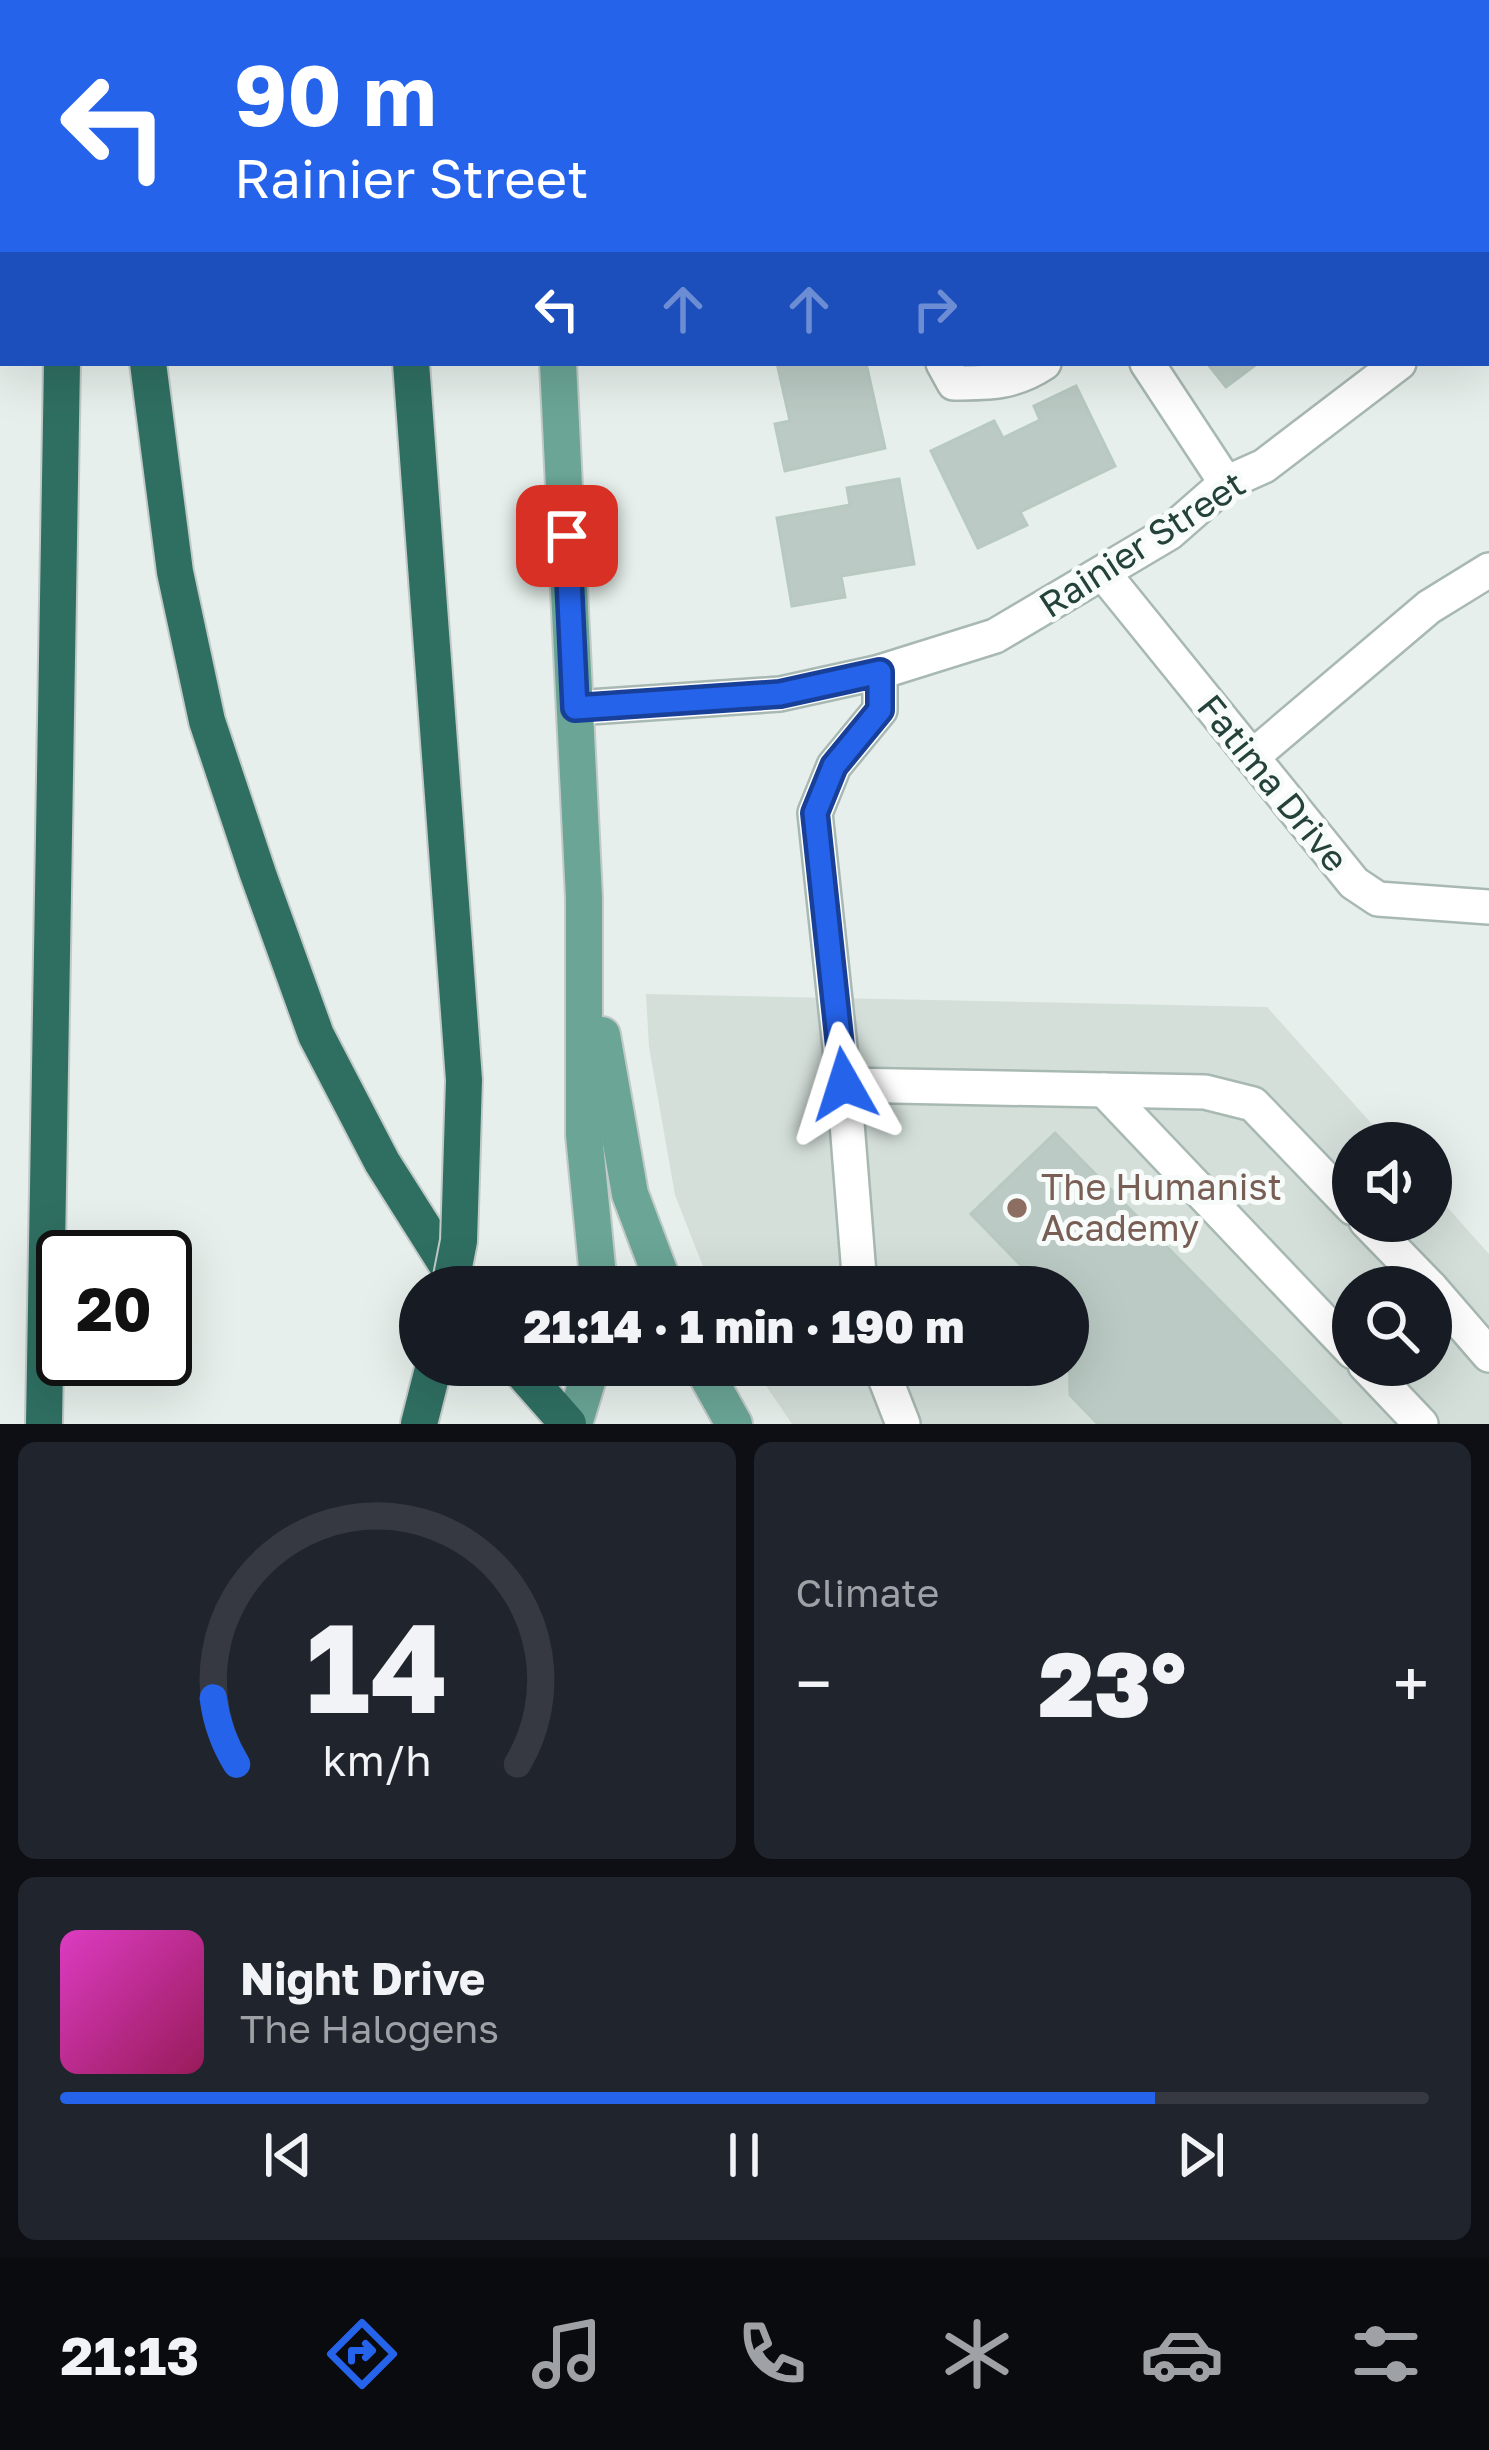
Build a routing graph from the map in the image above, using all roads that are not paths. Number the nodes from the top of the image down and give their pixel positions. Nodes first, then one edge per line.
1 (62, 366) edge
2 (148, 366) edge
3 (410, 366) edge
4 (558, 366) edge
5 (946, 366) edge
6 (1038, 366) edge
7 (1149, 366) edge
8 (1395, 366) edge
9 (1226, 483) junction
10 (1489, 571) edge
11 (1104, 574) junction
12 (880, 672) junction
13 (575, 708) junction
14 (1252, 757) junction
15 (584, 898) junction
16 (1489, 907) edge
17 (844, 1084) junction
18 (1104, 1090) junction
19 (1332, 1186) edge
20 (1386, 1242) edge
21 (448, 1266) edge
22 (454, 1266) edge
23 (597, 1266) edge
24 (657, 1266) edge
25 (858, 1266) edge
26 (1409, 1266) edge
27 (1452, 1313) edge
28 (1332, 1330) edge
29 (1489, 1355) edge
30 (429, 1386) edge
31 (536, 1386) edge
32 (585, 1386) edge
33 (713, 1386) edge
34 (889, 1386) edge
35 (1385, 1386) edge
36 (44, 1424) edge
37 (419, 1424) edge
38 (571, 1424) edge
39 (734, 1424) edge
40 (904, 1424) edge
41 (1421, 1424) edge

1 - 36 highway
2 - 21 highway
3 - 22 highway, bridge
4 - 13 main road
5 - 6 street
7 - 9 street
8 - 9 street, Rainier Street
9 - 11 street, Rainier Street
10 - 14 street
11 - 12 street, Rainier Street
11 - 14 street, Fatima Drive
12 - 13 street, Rainier Street
12 - 17 street
13 - 15 main road
14 - 16 street, Fatima Drive
15 - 23 main road
15 - 24 main road
17 - 18 street
17 - 25 street
18 - 19 street
18 - 28 street
20 - 26 street
27 - 29 street
30 - 37 highway
31 - 38 highway
32 - 38 main road
33 - 39 main road
34 - 40 street
35 - 41 street

